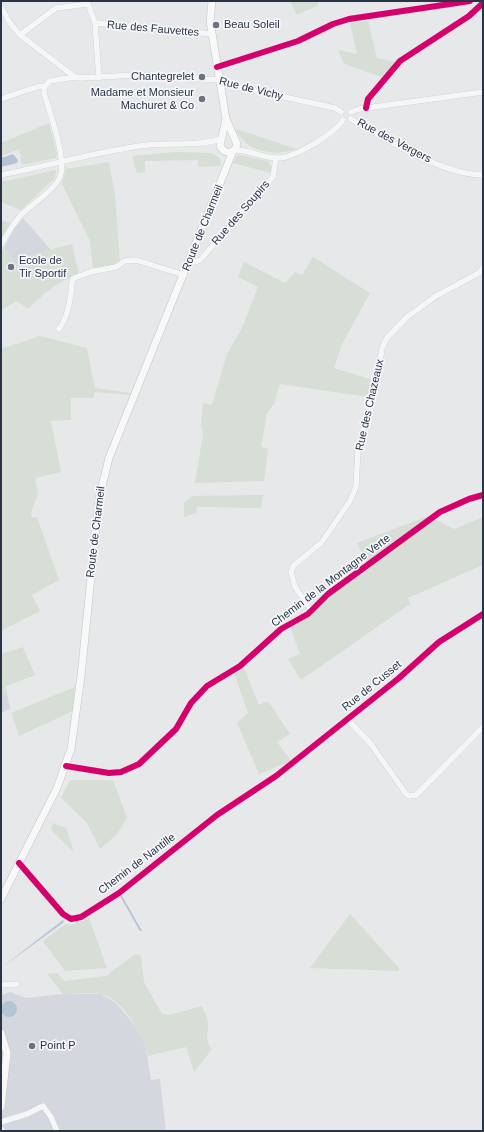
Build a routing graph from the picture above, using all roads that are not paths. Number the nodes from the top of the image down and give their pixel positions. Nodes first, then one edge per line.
1 (212, 1) edge
2 (472, 1) edge
3 (88, 2) edge
4 (482, 4) edge
5 (1, 7) edge
6 (95, 23) junction
7 (212, 34) junction
8 (20, 36) junction
9 (217, 67) junction
10 (75, 77) junction
11 (100, 78) junction
12 (219, 80) junction
13 (42, 86) junction
14 (483, 92) edge
15 (1, 99) edge
16 (366, 108) junction
17 (341, 112) junction
18 (351, 116) junction
19 (226, 119) junction
20 (343, 120) junction
21 (222, 138) junction
22 (235, 139) junction
23 (206, 143) junction
24 (223, 150) junction
25 (234, 150) junction
26 (251, 151) junction
27 (276, 158) junction
28 (61, 163) junction
29 (225, 172) junction
30 (1, 175) edge
31 (483, 175) edge
32 (1, 245) edge
33 (190, 260) junction
34 (483, 268) edge
35 (184, 275) junction
36 (59, 329) dead end
37 (483, 495) edge
38 (312, 611) junction
39 (483, 614) edge
40 (347, 719) junction
41 (483, 727) edge
42 (66, 766) junction
43 (276, 776) joint
44 (19, 863) junction
45 (1, 899) edge
46 (17, 984) dead end
47 (1, 985) edge
48 (1, 1033) edge
49 (1, 1107) edge
50 (1, 1122) edge
51 (57, 1131) edge

1 - 7 main road
2 - 4 street
2 - 9 street
3 - 6 street
3 - 8 street
4 - 16 street
5 - 8 street
6 - 7 street, Rue des Fauvettes
6 - 11 street
7 - 9 main road
8 - 10 street
9 - 12 main road
10 - 11 street, Rue de Vichy
10 - 13 street, Rue de Vichy
11 - 12 street, Rue de Vichy
12 - 17 street, Rue de Vichy
12 - 19 main road
13 - 15 street, Rue de Vichy
13 - 28 street
14 - 16 street
16 - 18 street
17 - 18 street
17 - 20 street
18 - 20 street
18 - 31 street, Rue des Vergers
19 - 21 main road
19 - 22 main road
20 - 27 street
21 - 22 main road
21 - 23 street
21 - 24 main road, Route de Charmeil
22 - 25 main road, Route de Charmeil
22 - 26 street
23 - 24 street
23 - 28 street
24 - 25 main road
24 - 29 main road, Route de Charmeil
25 - 26 street
25 - 29 main road, Route de Charmeil
26 - 27 street
27 - 33 street, Rue des Soupirs
28 - 30 street
28 - 32 street
29 - 33 main road, Route de Charmeil
33 - 35 main road, Route de Charmeil
34 - 38 street, Rue des Chazeaux
35 - 36 street
35 - 42 main road, Route de Charmeil
37 - 38 street, Chemin de la Montagne Verte
38 - 42 street, Chemin de la Montagne Verte
39 - 40 street, Rue de Cusset
40 - 41 street
40 - 43 street, Rue de Cusset
42 - 44 main road, Route de Charmeil
43 - 44 street, Chemin de Nantille
44 - 45 main road, Route de Charmeil
46 - 47 street
48 - 49 main road
50 - 51 street

